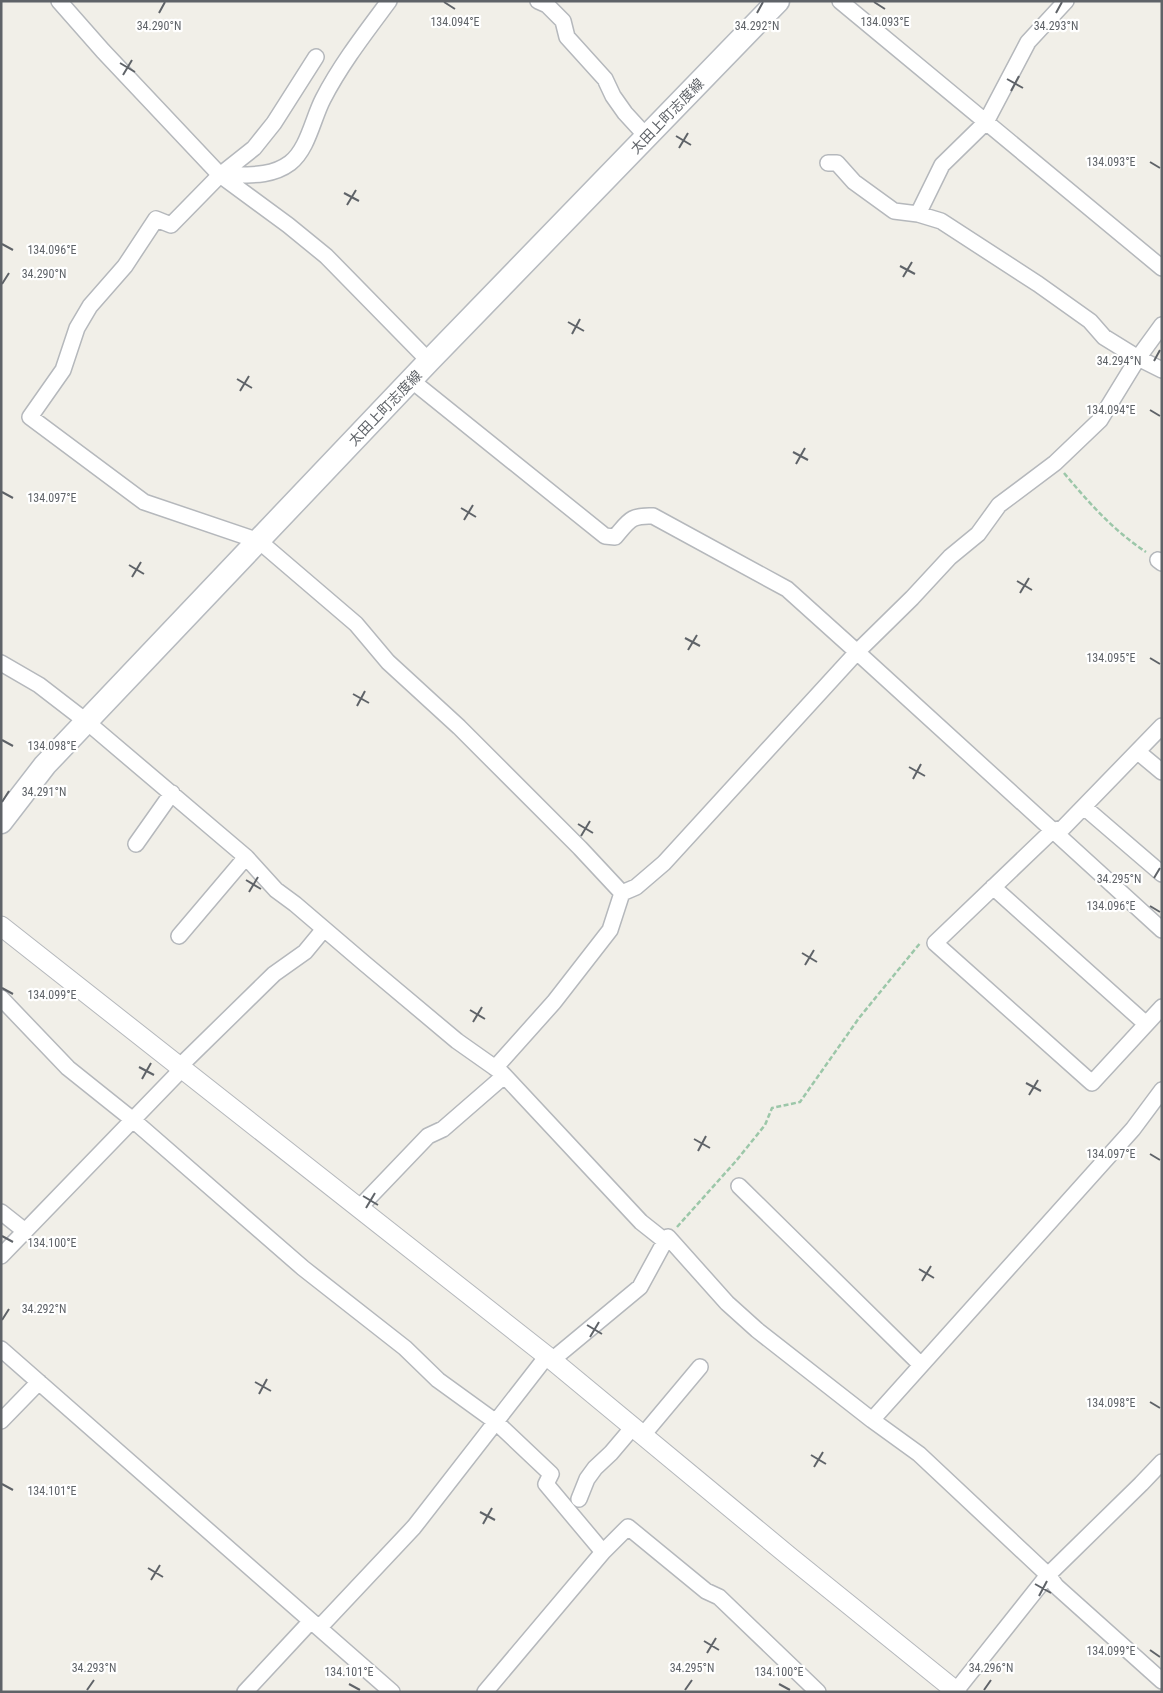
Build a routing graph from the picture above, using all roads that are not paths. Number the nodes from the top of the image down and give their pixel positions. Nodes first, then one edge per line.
1 (59, 1) edge
2 (389, 1) edge
3 (538, 1) edge
4 (778, 1) edge
5 (840, 1) edge
6 (1066, 1) edge
7 (316, 57) dead end
8 (986, 122) junction
9 (647, 137) junction
10 (828, 163) dead end
11 (220, 175) junction
12 (236, 175) dead end
13 (918, 214) junction
14 (1162, 268) edge
15 (1162, 325) edge
16 (1138, 358) junction
17 (429, 362) junction
18 (1162, 370) edge
19 (412, 380) junction
20 (258, 541) junction
21 (857, 652) junction
22 (1, 663) edge
23 (86, 722) junction
24 (1162, 726) edge
25 (1138, 752) junction
26 (1162, 772) edge
27 (172, 793) junction
28 (1084, 807) junction
29 (1, 822) edge
30 (1052, 831) junction
31 (136, 844) dead end
32 (246, 857) junction
33 (1162, 874) edge
34 (993, 887) junction
35 (622, 893) junction
36 (1, 926) edge
37 (324, 930) junction
38 (1162, 930) edge
39 (179, 936) dead end
40 (1, 998) edge
41 (1162, 1007) edge
42 (1146, 1024) junction
43 (181, 1068) junction
44 (500, 1072) junction
45 (1162, 1090) edge
46 (133, 1120) junction
47 (739, 1186) dead end
48 (359, 1208) junction
49 (1, 1212) edge
50 (25, 1231) junction
51 (668, 1237) road end
52 (1, 1256) edge
53 (1, 1349) edge
54 (550, 1358) junction
55 (922, 1365) junction
56 (700, 1367) dead end
57 (39, 1382) junction
58 (872, 1420) junction
59 (1, 1421) edge
60 (496, 1422) junction
61 (638, 1431) junction
62 (1162, 1462) edge
63 (579, 1499) dead end
64 (603, 1552) junction
65 (1048, 1575) junction
66 (315, 1624) junction
67 (1162, 1681) edge
68 (956, 1691) edge
69 (245, 1692) edge
70 (392, 1692) edge
71 (485, 1692) edge
72 (818, 1692) edge

1 - 11 street
2 - 12 street
3 - 9 street
4 - 9 main road, 太田上町志度線
5 - 8 street
6 - 8 street
7 - 11 street
8 - 13 street
8 - 14 street
9 - 17 main road, 太田上町志度線
10 - 13 street
11 - 17 street
11 - 20 street
13 - 16 street
15 - 16 street
16 - 18 street
16 - 21 street
17 - 19 main road, 太田上町志度線
19 - 20 main road, 太田上町志度線
19 - 21 street
20 - 23 main road, 太田上町志度線
20 - 35 street
21 - 30 street
21 - 35 street
22 - 23 street
23 - 27 street
23 - 29 main road, 太田上町志度線
24 - 25 street
25 - 26 street
25 - 28 street
27 - 31 street
27 - 32 street
28 - 30 street
28 - 33 street
30 - 34 street
30 - 38 street
32 - 37 street
32 - 39 street
34 - 42 street
34 - 42 street
35 - 44 street
36 - 43 street
37 - 43 street
37 - 44 street
40 - 46 street
41 - 42 street
43 - 46 street
43 - 48 street
44 - 48 street
44 - 54 street
45 - 55 street
46 - 50 street
46 - 60 street
47 - 55 street
48 - 54 street
49 - 50 street
50 - 52 street
51 - 58 street
53 - 57 street
54 - 60 street
54 - 61 street
55 - 58 street
56 - 61 street
57 - 59 street
57 - 66 street
58 - 65 street
60 - 64 street
60 - 66 street
61 - 63 street
61 - 68 street
62 - 65 street
64 - 71 street
64 - 72 street
65 - 67 street
65 - 68 street
66 - 69 street
66 - 70 street

